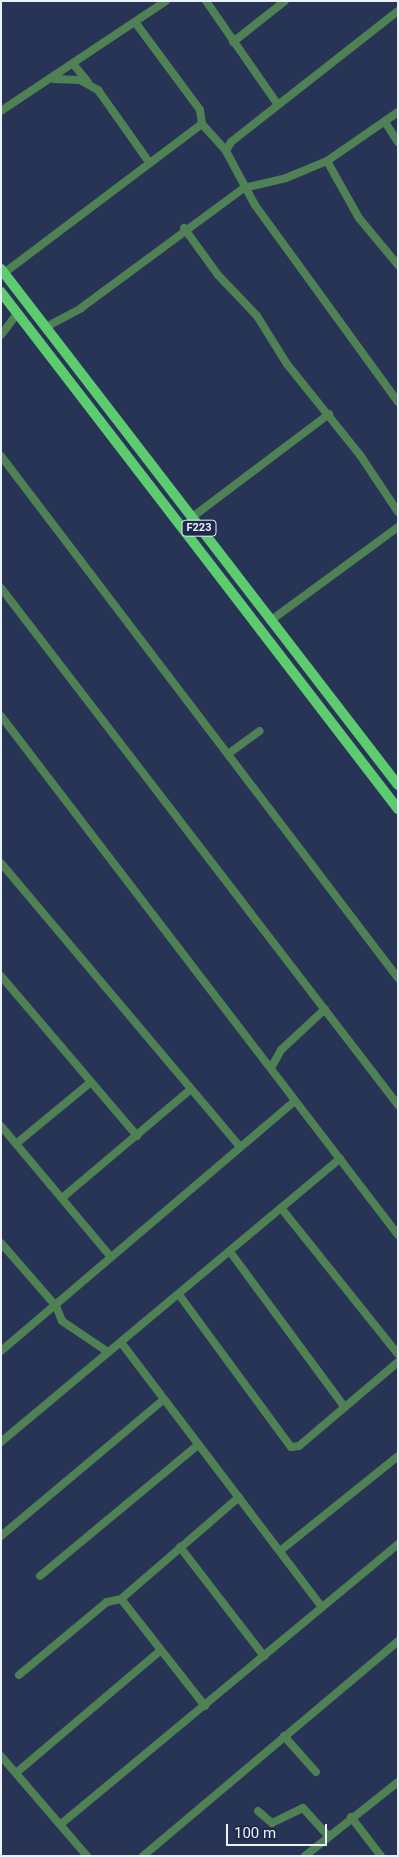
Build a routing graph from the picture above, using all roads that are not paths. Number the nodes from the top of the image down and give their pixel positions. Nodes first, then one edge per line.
1 (166, 1) edge
2 (206, 1) edge
3 (285, 1) edge
4 (398, 11) edge
5 (135, 22) junction
6 (233, 42) junction
7 (74, 65) junction
8 (51, 79) junction
9 (90, 83) junction
10 (278, 106) junction
11 (1, 112) edge
12 (398, 112) edge
13 (385, 122) junction
14 (202, 124) junction
15 (398, 142) edge
16 (226, 151) junction
17 (327, 161) junction
18 (149, 162) junction
19 (244, 188) junction
20 (184, 228) junction
21 (398, 265) edge
22 (3, 271) edge
23 (1, 292) edge
24 (17, 314) junction
25 (46, 327) junction
26 (1, 336) edge
27 (398, 402) edge
28 (329, 414) junction
29 (1, 456) edge
30 (398, 512) edge
31 (192, 518) junction
32 (396, 531) edge
33 (1, 588) edge
34 (270, 621) junction
35 (1, 716) edge
36 (260, 731) dead end
37 (228, 754) junction
38 (398, 785) edge
39 (398, 809) edge
40 (1, 863) edge
41 (1, 976) edge
42 (398, 978) edge
43 (325, 1009) junction
44 (271, 1068) junction
45 (91, 1082) junction
46 (190, 1090) junction
47 (294, 1102) junction
48 (397, 1103) edge
49 (1, 1126) edge
50 (137, 1136) junction
51 (18, 1144) junction
52 (240, 1146) junction
53 (340, 1159) junction
54 (62, 1198) junction
55 (281, 1208) junction
56 (398, 1236) edge
57 (3, 1248) edge
58 (231, 1253) junction
59 (110, 1256) junction
60 (180, 1296) junction
61 (56, 1306) junction
62 (123, 1345) junction
63 (1, 1351) edge
64 (108, 1352) junction
65 (398, 1354) edge
66 (398, 1362) edge
67 (163, 1400) junction
68 (344, 1406) junction
69 (1, 1442) edge
70 (198, 1445) junction
71 (398, 1456) edge
72 (239, 1497) junction
73 (1, 1536) edge
74 (398, 1544) edge
75 (180, 1547) junction
76 (280, 1551) junction
77 (40, 1576) dead end
78 (121, 1599) junction
79 (322, 1607) junction
80 (398, 1641) edge
81 (160, 1651) junction
82 (264, 1656) junction
83 (20, 1675) dead end
84 (206, 1706) junction
85 (284, 1736) junction
86 (1, 1756) edge
87 (316, 1772) dead end
88 (16, 1773) junction
89 (398, 1782) edge
90 (258, 1811) dead end
91 (351, 1817) junction
92 (61, 1824) junction
93 (328, 1836) junction
94 (87, 1856) edge
95 (143, 1856) edge
96 (305, 1856) edge
97 (381, 1856) edge

1 - 5 street
2 - 6 street
3 - 6 street
4 - 10 street
5 - 7 street
5 - 14 street
6 - 10 street
7 - 8 street
7 - 9 street
8 - 9 street
8 - 11 street
9 - 18 street
10 - 16 street
12 - 13 street
13 - 15 street
13 - 17 street
14 - 16 street
14 - 18 street
16 - 19 street
17 - 19 street
17 - 21 street
18 - 22 street
19 - 20 street
19 - 27 street
20 - 25 street
20 - 28 street
22 - 25 main road, F223
23 - 24 main road, F223
24 - 26 street
24 - 39 main road, F223
25 - 31 main road, F223
28 - 30 street
28 - 31 street
29 - 37 street
31 - 34 main road, F223
32 - 34 street
33 - 43 street
34 - 38 main road, F223
35 - 44 street
36 - 37 street
37 - 42 street
40 - 46 street
41 - 45 street
43 - 44 street
43 - 48 street
44 - 47 street
45 - 50 street
45 - 51 street
46 - 50 street
46 - 52 street
47 - 52 street
47 - 53 street
49 - 51 street
50 - 54 street
51 - 54 street
52 - 59 street
53 - 55 street
53 - 56 street
54 - 59 street
55 - 58 street
55 - 65 street
57 - 61 street
58 - 60 street
58 - 68 street
59 - 61 street
60 - 62 street
60 - 68 street
61 - 63 street
61 - 64 street
62 - 64 street
62 - 67 street
64 - 69 street
66 - 68 street
67 - 70 street
67 - 73 street
70 - 72 street
70 - 77 street
71 - 76 street
72 - 75 street
72 - 76 street
74 - 79 street
75 - 78 street
75 - 82 street
76 - 79 street
78 - 81 street
78 - 83 street
79 - 82 street
80 - 85 street
81 - 84 street
81 - 88 street
82 - 84 street
84 - 92 street
85 - 87 street
85 - 95 street
86 - 88 street
88 - 92 street
89 - 91 street
90 - 93 street
91 - 93 street
91 - 97 street
92 - 94 street
93 - 96 street

